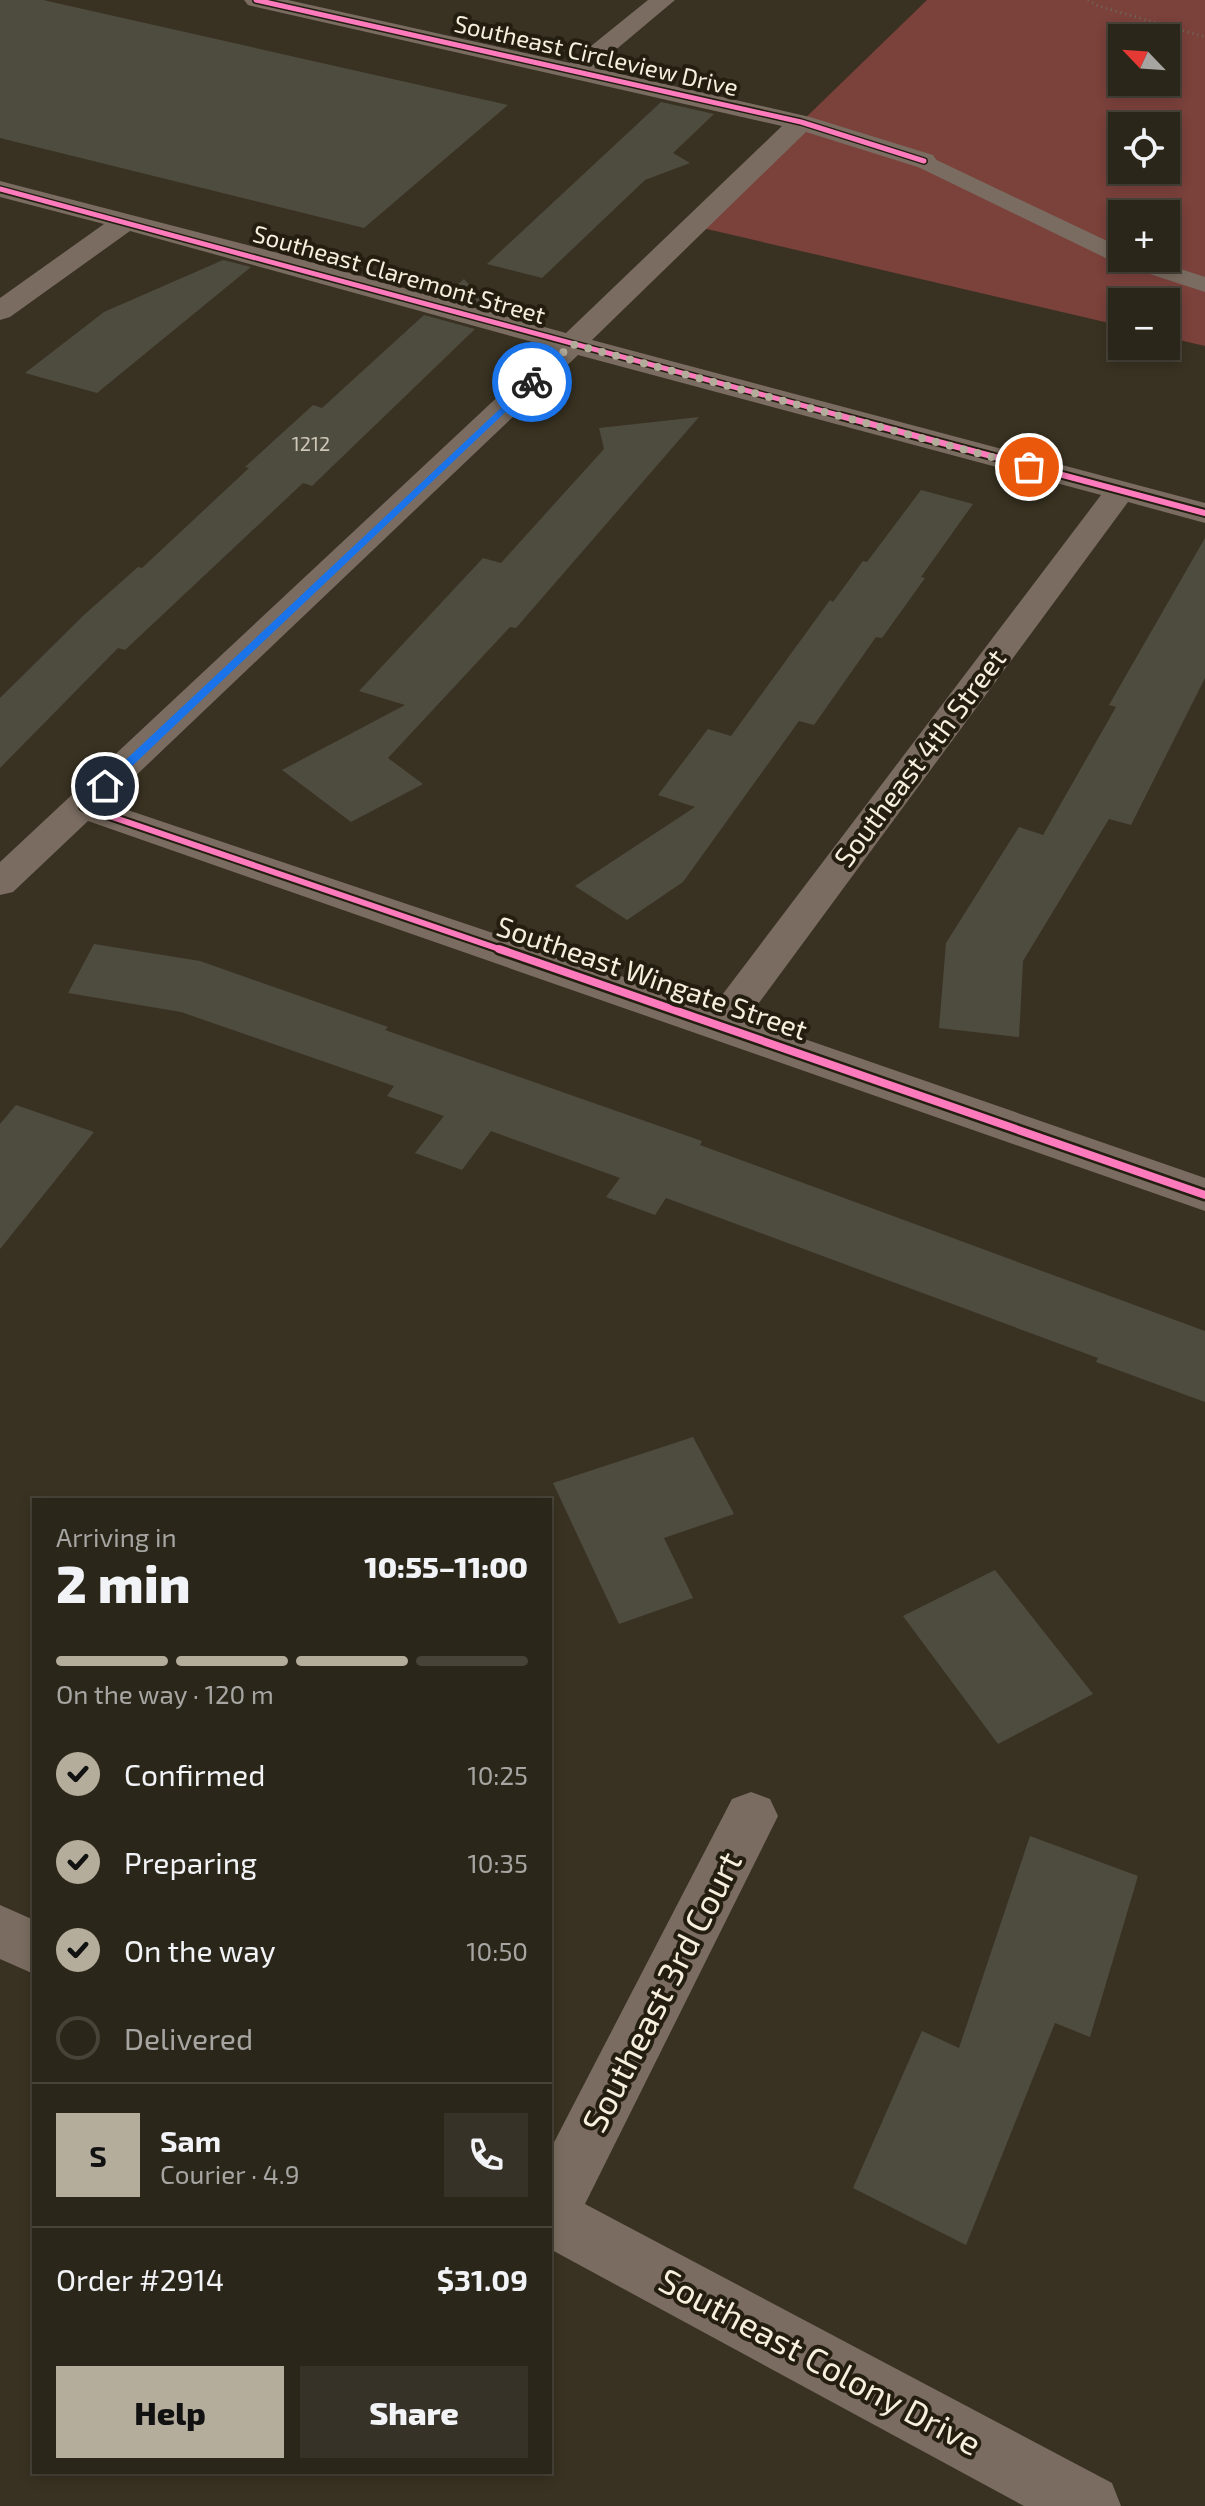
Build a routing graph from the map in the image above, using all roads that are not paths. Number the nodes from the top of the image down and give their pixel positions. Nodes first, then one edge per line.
1 (256, 0) edge
2 (663, 0) edge
3 (575, 71) junction
4 (801, 122) junction
5 (924, 161) joint
6 (0, 189) edge
7 (124, 223) junction
8 (1108, 251) edge
9 (1166, 272) edge
10 (1205, 285) edge
11 (0, 311) edge
12 (572, 344) junction
13 (1120, 491) junction
14 (1205, 513) edge
15 (83, 807) junction
16 (0, 883) edge
17 (721, 1025) junction
18 (1205, 1195) edge
19 (751, 1816) dead end
20 (0, 1931) edge
21 (32, 1947) edge
22 (552, 2207) edge
23 (552, 2218) edge
24 (1089, 2506) edge

1 - 3 street, Southeast Circleview Drive
2 - 3 street
3 - 4 street, Southeast Circleview Drive
4 - 5 street, Southeast Circleview Drive
4 - 12 street
5 - 8 lane
6 - 7 street, Southeast Claremont Street
7 - 11 street
7 - 12 street, Southeast Claremont Street
9 - 10 lane
12 - 13 street, Southeast Claremont Street
12 - 15 street
13 - 14 street, Southeast Claremont Street
13 - 17 street, Southeast 4th Street
15 - 16 street
15 - 17 street, Southeast Wingate Street
17 - 18 street, Southeast Wingate Street
19 - 22 street, Southeast 3rd Court
20 - 21 street
23 - 24 street, Southeast Colony Drive

